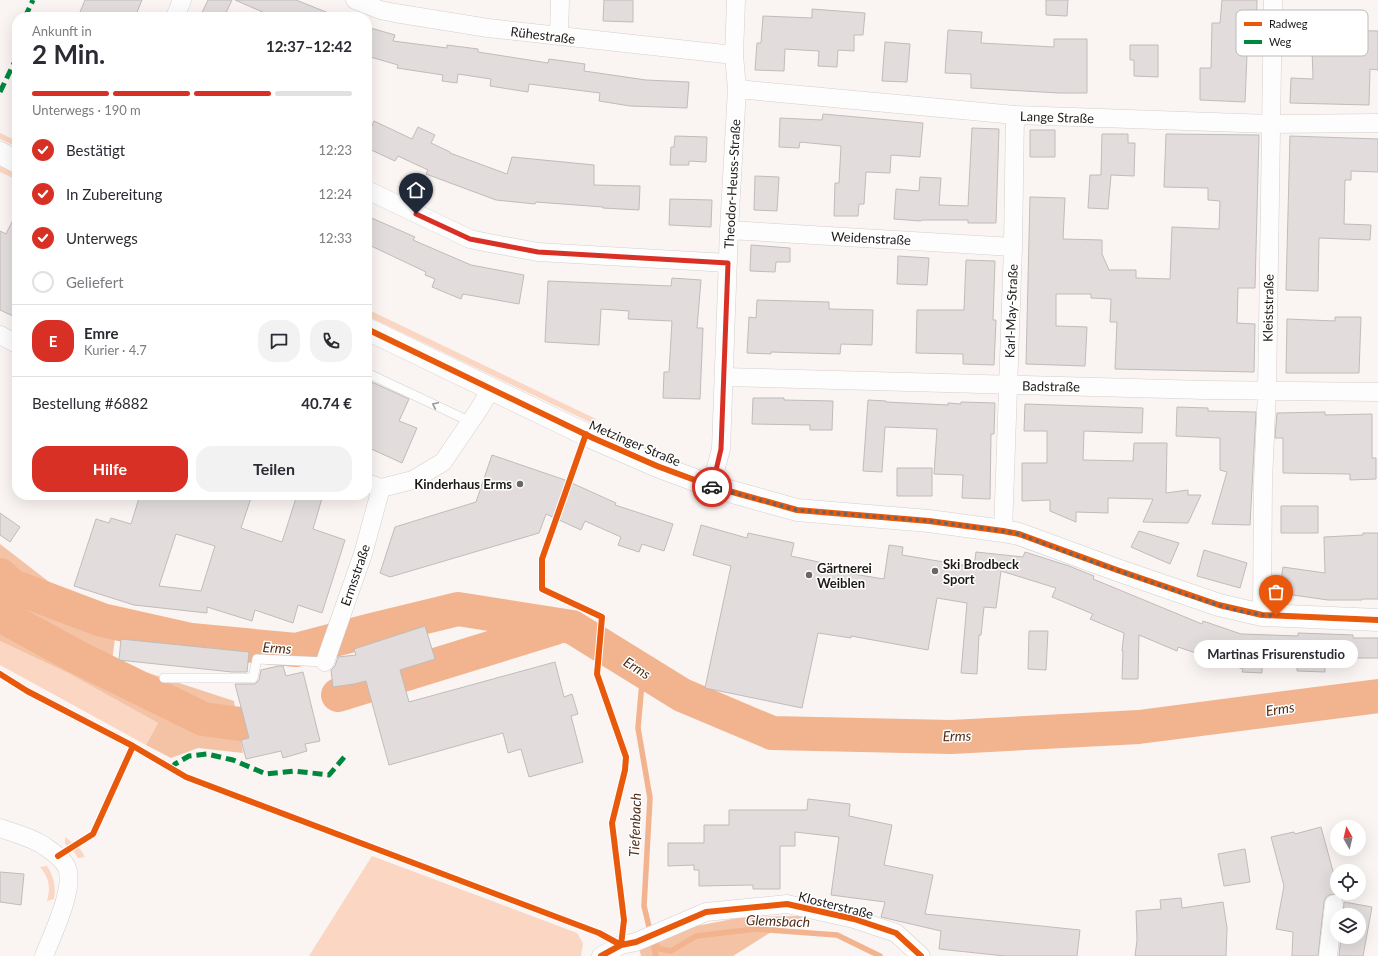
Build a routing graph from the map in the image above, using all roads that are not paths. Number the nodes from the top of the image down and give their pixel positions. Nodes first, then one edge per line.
1 (182, 0) edge
2 (355, 0) edge
3 (560, 0) edge
4 (736, 0) edge
5 (1273, 0) edge
6 (381, 5) edge
7 (1273, 10) edge
8 (177, 12) edge
9 (559, 36) junction
10 (734, 55) junction
11 (1272, 56) edge
12 (737, 89) junction
13 (1015, 115) junction
14 (1378, 123) edge
15 (1270, 124) junction
16 (0, 153) edge
17 (12, 159) edge
18 (372, 192) edge
19 (729, 230) junction
20 (1014, 246) junction
21 (728, 263) junction
22 (372, 331) edge
23 (0, 335) edge
24 (12, 341) edge
25 (372, 375) edge
26 (724, 378) junction
27 (1008, 385) junction
28 (491, 389) junction
29 (1267, 391) junction
30 (1378, 392) edge
31 (471, 422) junction
32 (374, 486) edge
33 (711, 486) junction
34 (372, 498) edge
35 (372, 500) edge
36 (1003, 531) junction
37 (1262, 615) junction
38 (1378, 620) edge
39 (325, 662) joint
40 (164, 678) dead end
41 (0, 828) edge
42 (1334, 904) dead end
43 (44, 956) edge
44 (601, 956) edge
45 (922, 956) edge
46 (1328, 956) edge

1 - 8 street
2 - 6 street, Rühestraße
3 - 9 street
4 - 10 street, Theodor-Heuss-Straße
5 - 7 street, Kleiststraße
6 - 9 street, Rühestraße
9 - 10 street, Rühestraße
10 - 12 street, Theodor-Heuss-Straße
11 - 15 street, Kleiststraße
12 - 13 street, Lange Straße
12 - 19 street, Theodor-Heuss-Straße
13 - 15 street, Lange Straße
13 - 20 street, Karl-May-Straße
14 - 15 street, Lange Straße
15 - 29 street, Kleiststraße
16 - 17 street
18 - 21 street
19 - 20 street, Weidenstraße
19 - 21 street, Theodor-Heuss-Straße
20 - 27 street, Karl-May-Straße
21 - 26 street, Theodor-Heuss-Straße
22 - 28 street, Metzinger Straße
23 - 24 street
31 -> 25 lane
26 - 27 street, Badstraße
26 - 33 street, Theodor-Heuss-Straße
27 - 29 street, Badstraße
27 - 36 street, Karl-May-Straße
28 - 31 street, Ermsstraße
28 - 33 street, Metzinger Straße
29 - 30 street, Badstraße
29 - 37 street, Kleiststraße
31 - 32 street, Ermsstraße
32 - 34 street, Ermsstraße
33 - 36 street, Metzinger Straße
35 - 39 street, Ermsstraße
36 - 37 street, Metzinger Straße
37 - 38 street, Metzinger Straße
39 - 40 lane
41 - 43 street
42 - 46 street
44 - 45 street, Klosterstraße

